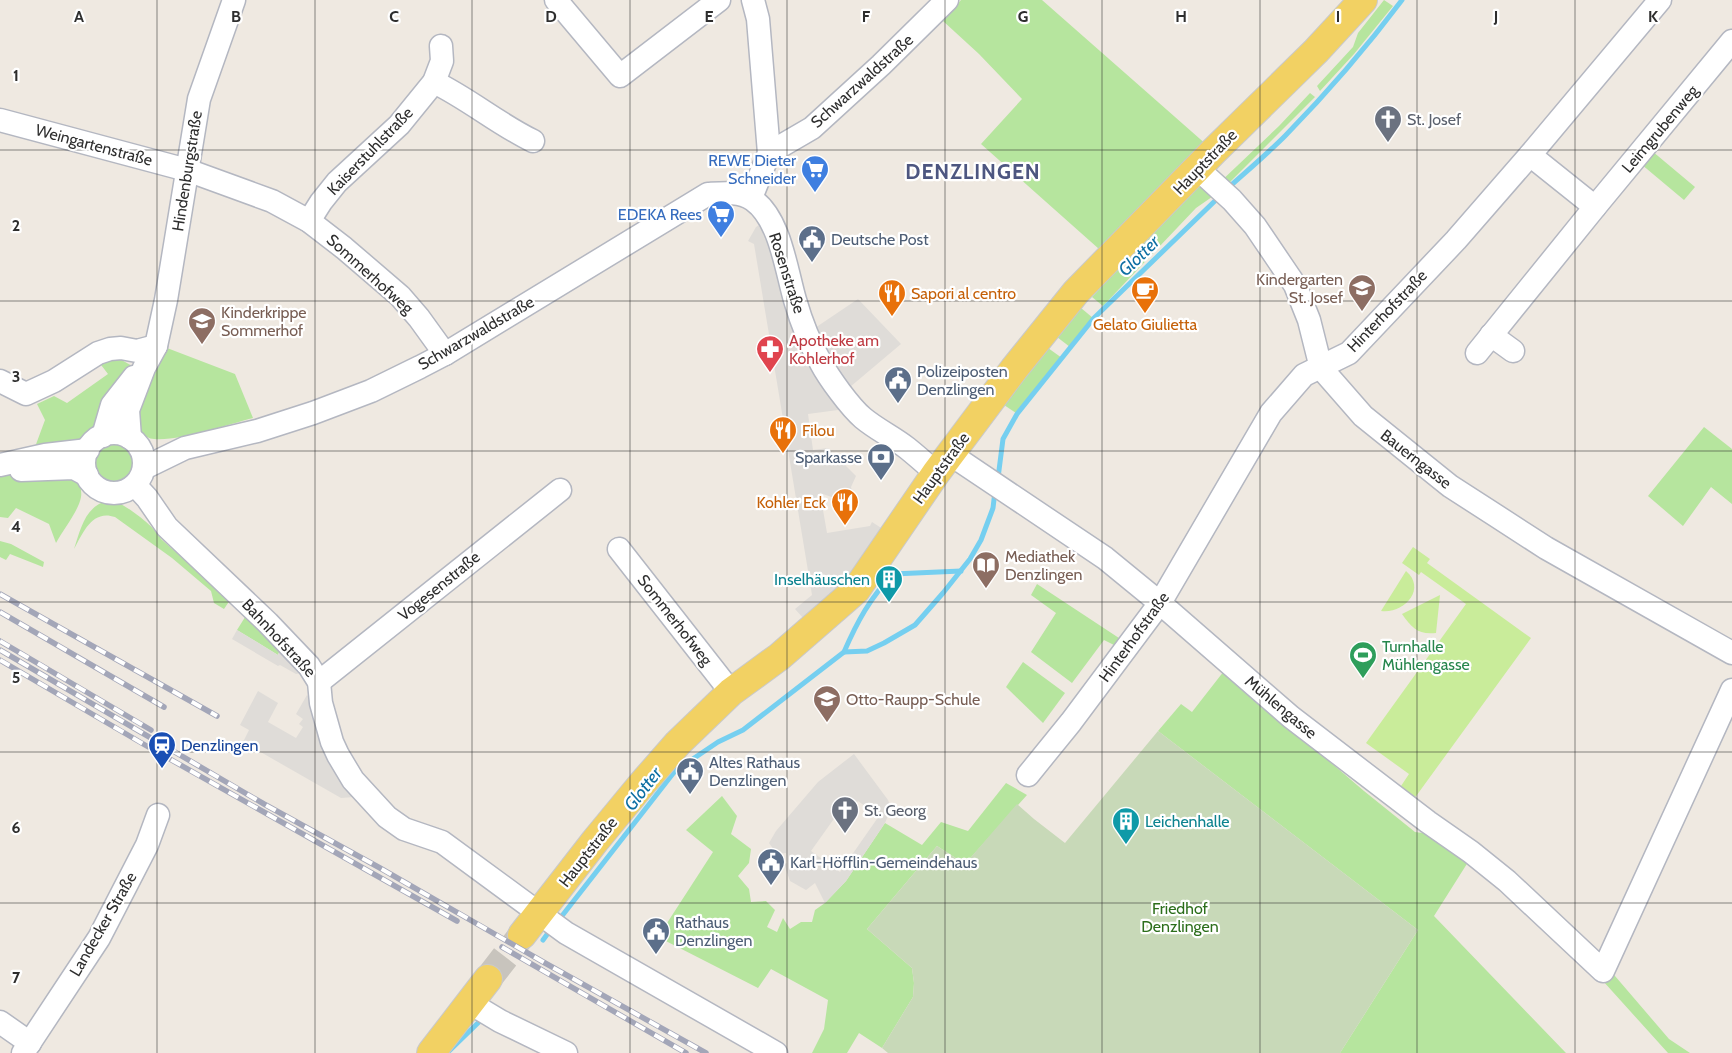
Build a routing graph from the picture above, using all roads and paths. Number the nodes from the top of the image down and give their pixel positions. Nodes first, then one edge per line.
1 (556, 0) edge
2 (719, 0) edge
3 (754, 0) edge
4 (947, 0) edge
5 (1363, 0) edge
6 (1660, 0) edge
7 (231, 1) edge
8 (441, 46) dead end
9 (1729, 49) edge
10 (434, 82) junction
11 (0, 120) edge
12 (533, 141) dead end
13 (769, 153) junction
14 (1530, 155) junction
15 (187, 170) junction
16 (1216, 185) junction
17 (751, 198) junction
18 (1595, 207) junction
19 (309, 221) junction
20 (1491, 335) junction
21 (156, 346) junction
22 (1513, 351) dead end
23 (1477, 353) dead end
24 (445, 354) junction
25 (144, 368) junction
26 (1321, 368) junction
27 (0, 381) edge
28 (134, 442) junction
29 (95, 443) junction
30 (185, 448) junction
31 (943, 463) junction
32 (0, 466) edge
33 (87, 475) junction
34 (132, 482) junction
35 (560, 490) dead end
36 (620, 549) dead end
37 (1160, 603) junction
38 (1732, 653) edge
39 (319, 682) junction
40 (1732, 690) edge
41 (731, 692) junction
42 (1028, 775) dead end
43 (158, 815) dead end
44 (550, 922) junction
45 (522, 935) tunnel mouth
46 (488, 979) tunnel mouth
47 (475, 1005) junction
48 (0, 1022) edge
49 (27, 1048) edge
50 (431, 1053) edge
51 (566, 1053) edge
52 (776, 1053) edge

1 - 2 street
3 - 13 street
4 - 13 street, Schwarzwaldstraße
5 - 16 main road, Hauptstraße
6 - 14 street, Hinterhofstraße
7 - 15 street, Hindenburgstraße
8 - 10 street, Kaiserstuhlstraße
9 - 18 street, Leimgrubenweg
10 - 12 street
10 - 19 street, Kaiserstuhlstraße
11 - 15 street, Weingartenstraße
13 - 17 street
14 - 18 street
14 - 26 street, Hinterhofstraße
15 - 19 street, Weingartenstraße
15 - 21 street, Hindenburgstraße
16 - 26 street, Bauerngasse
16 - 31 main road, Hauptstraße
17 - 24 street, Schwarzwaldstraße
17 - 31 street, Rosenstraße
18 - 20 street, Leimgrubenweg
19 - 24 street, Sommerhofweg
20 - 22 street
20 - 23 street, Leimgrubenweg
21 - 25 street
21 - 27 street
24 - 30 street, Schwarzwaldstraße
25 - 28 street
25 - 29 street
26 - 37 street, Hinterhofstraße
26 - 38 street, Bauerngasse
28 - 29 street
28 - 30 street, Schwarzwaldstraße
28 - 34 street
29 - 32 street
29 - 33 street
30 - 34 street, Schwarzwaldstraße
31 - 37 street, Mühlengasse
31 - 41 main road, Hauptstraße
32 - 33 street
33 - 34 street
34 - 39 street, Bahnhofstraße
35 - 39 street, Vogesenstraße
36 - 41 street, Sommerhofweg
37 - 40 street, Mühlengasse
37 - 42 street, Hinterhofstraße
39 - 44 street, Bahnhofstraße
41 - 44 main road, Hauptstraße
43 - 49 street, Landecker Straße
44 - 45 main road, Hauptstraße
44 - 52 street
46 - 47 main road
47 - 50 main road
47 - 51 street
48 - 49 street

